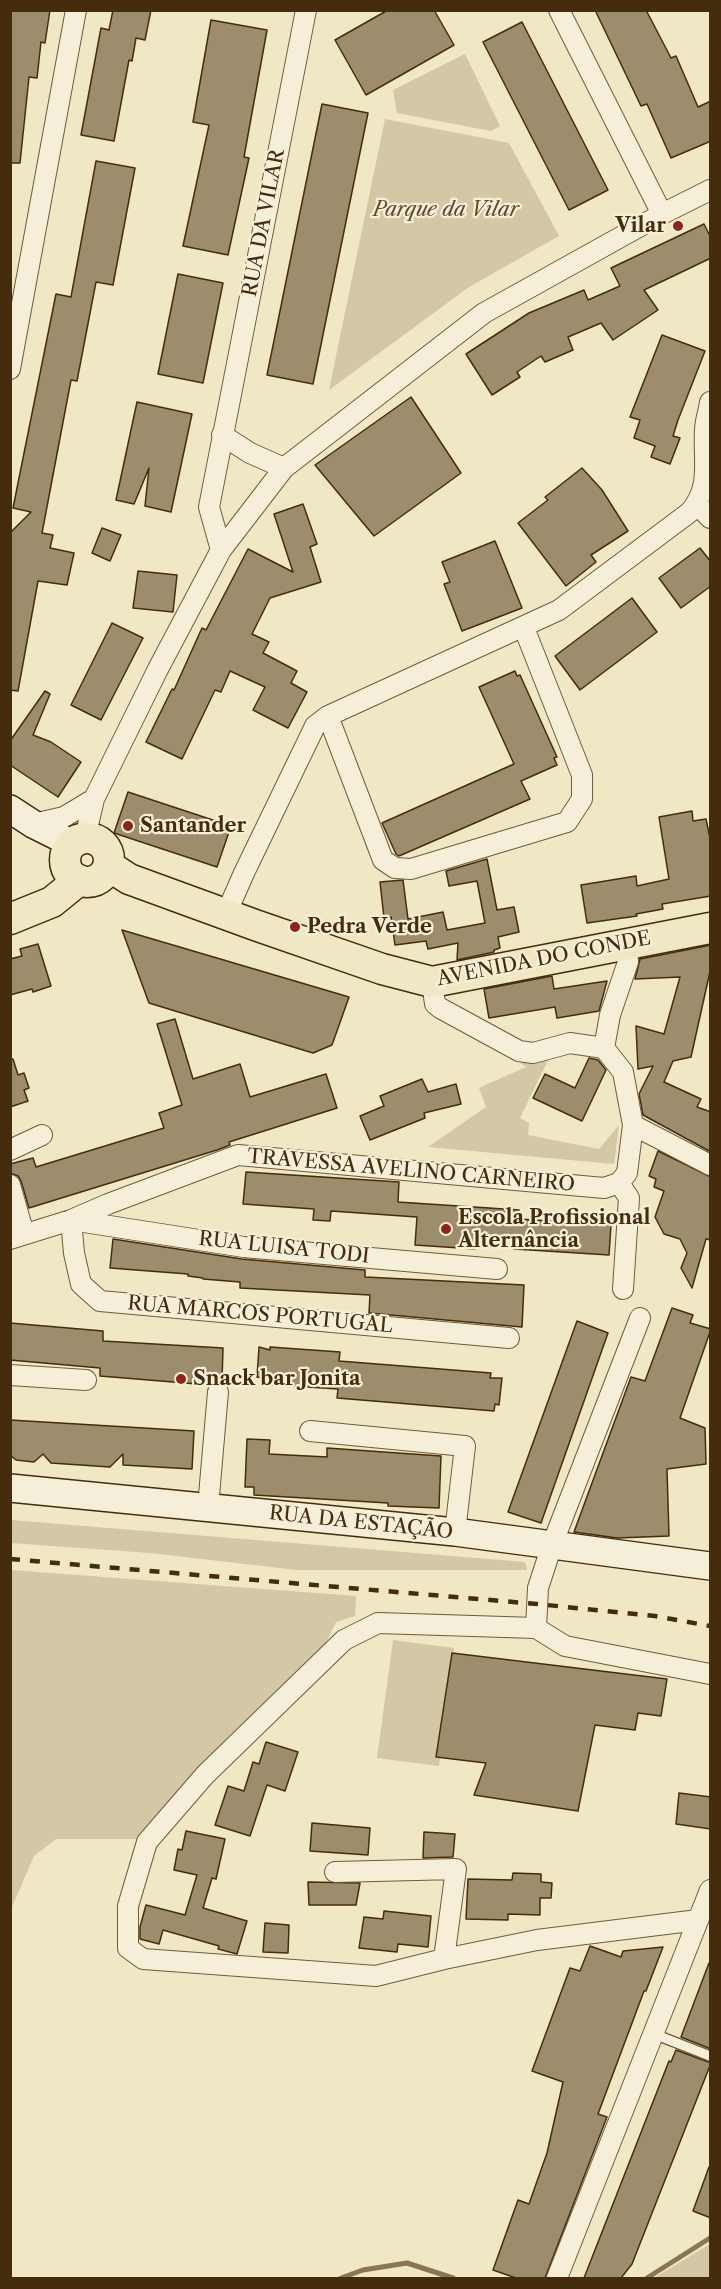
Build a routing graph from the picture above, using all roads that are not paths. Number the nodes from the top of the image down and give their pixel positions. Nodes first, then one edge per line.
1 (76, 10) edge
2 (306, 10) edge
3 (559, 10) edge
4 (711, 190) edge
5 (662, 214) junction
6 (10, 369) edge
7 (711, 402) edge
8 (222, 435) junction
9 (284, 468) junction
10 (704, 511) edge
11 (221, 550) junction
12 (524, 628) junction
13 (328, 716) junction
14 (94, 799) junction
15 (22, 817) edge
16 (79, 841) junction
17 (109, 866) junction
18 (79, 880) junction
19 (226, 914) junction
20 (10, 919) edge
21 (711, 928) edge
22 (627, 944) junction
23 (432, 982) junction
24 (604, 1048) junction
25 (633, 1125) junction
26 (42, 1135) dead end
27 (10, 1150) edge
28 (711, 1165) edge
29 (619, 1183) junction
30 (10, 1185) edge
31 (71, 1220) junction
32 (17, 1237) edge
33 (497, 1269) dead end
34 (623, 1289) dead end
35 (640, 1318) dead end
36 (509, 1338) dead end
37 (10, 1375) edge
38 (86, 1380) dead end
39 (218, 1392) dead end
40 (310, 1431) dead end
41 (10, 1488) edge
42 (208, 1508) junction
43 (455, 1532) junction
44 (552, 1545) junction
45 (711, 1566) edge
46 (536, 1628) junction
47 (711, 1674) edge
48 (335, 1872) dead end
49 (711, 1890) edge
50 (698, 1920) junction
51 (444, 1959) junction
52 (654, 2034) junction
53 (711, 2056) edge
54 (557, 2278) edge

1 - 6 street
2 - 8 street, RUA DA VILAR
3 - 5 street
4 - 5 street
5 - 9 street
7 - 10 street
8 - 9 street
8 - 11 street, RUA DA VILAR
9 - 11 street
10 - 12 street
11 - 14 street
12 - 13 street
12 - 13 street
13 - 19 street
14 - 15 street
14 - 16 street
15 - 16 street
16 - 17 main road
16 - 18 main road
17 - 18 main road
17 - 19 main road, AVENIDA DO CONDE
18 - 20 main road
19 - 23 main road, AVENIDA DO CONDE
21 - 22 main road, AVENIDA DO CONDE
22 - 23 main road, AVENIDA DO CONDE
22 - 24 street
23 - 24 street
24 - 25 street
25 - 28 street
25 - 29 street
26 - 27 street
29 - 31 street, TRAVESSA AVELINO CARNEIRO
29 - 34 street
30 - 32 street
31 - 32 street, TRAVESSA AVELINO CARNEIRO
31 - 33 street, RUA LUISA TODI
31 - 36 street, RUA MARCOS PORTUGAL
35 - 44 street
37 - 38 street
39 - 42 street
40 - 43 street
41 - 42 street, RUA DA ESTAÇÃO
42 - 43 street, RUA DA ESTAÇÃO
43 - 44 street, RUA DA ESTAÇÃO
44 - 45 street, RUA DA ESTAÇÃO
44 - 46 street
46 - 47 street
46 - 51 street
48 - 51 street
49 - 50 street
50 - 51 street
50 - 52 street
52 - 53 lane
52 - 54 street

